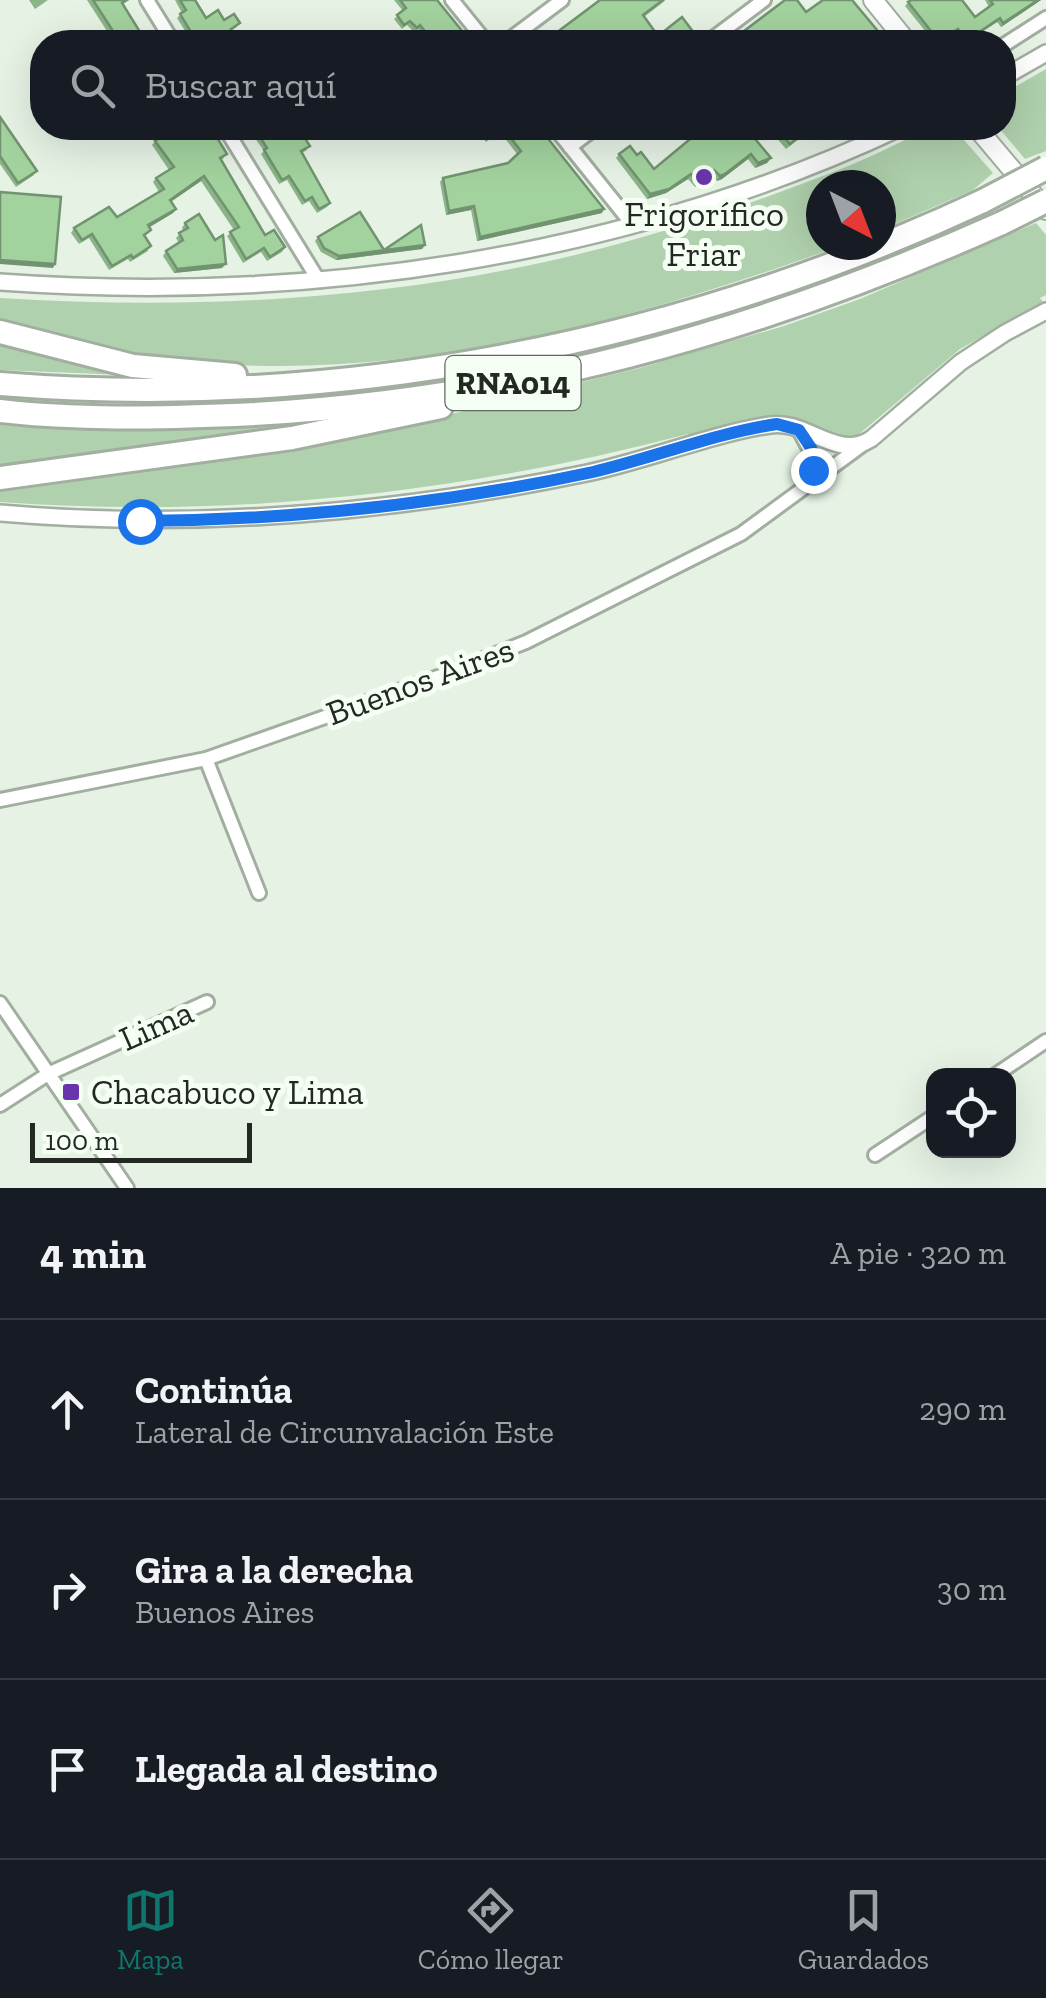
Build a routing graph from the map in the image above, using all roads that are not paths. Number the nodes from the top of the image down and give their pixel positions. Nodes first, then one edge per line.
1 (146, 0) edge
2 (452, 0) edge
3 (562, 0) edge
4 (764, 0) edge
5 (873, 0) edge
6 (1046, 18) edge
7 (165, 30) edge
8 (476, 30) edge
9 (522, 30) edge
10 (724, 30) edge
11 (897, 30) edge
12 (1016, 37) edge
13 (1046, 54) edge
14 (1016, 70) edge
15 (232, 140) edge
16 (564, 140) edge
17 (580, 140) edge
18 (870, 140) edge
19 (987, 140) edge
20 (570, 147) junction
21 (1046, 168) edge
22 (1046, 201) edge
23 (1046, 210) edge
24 (632, 224) junction
25 (319, 280) junction
26 (0, 282) edge
27 (1046, 311) edge
28 (0, 332) edge
29 (569, 372) junction
30 (318, 382) junction
31 (0, 384) edge
32 (0, 411) edge
33 (799, 430) junction
34 (866, 443) junction
35 (0, 478) edge
36 (810, 484) junction
37 (0, 513) edge
38 (206, 759) junction
39 (0, 800) edge
40 (259, 894) dead end
41 (207, 1002) dead end
42 (0, 1003) edge
43 (1046, 1041) edge
44 (1006, 1068) edge
45 (48, 1074) junction
46 (0, 1105) edge
47 (926, 1121) edge
48 (874, 1155) dead end
49 (127, 1188) edge

1 - 7 street
2 - 8 street
3 - 9 street
4 - 10 street
5 - 11 main road
6 - 12 street
13 - 14 street
15 - 25 street
16 - 20 street
17 - 20 street
18 - 24 street
19 - 23 main road
20 - 24 street
21 - 30 highway, RNA014, bridge
22 - 29 highway, RNA014, bridge
24 - 25 street
25 - 26 street
27 - 34 street
28 - 30 highway
29 - 32 highway, RNA014
29 - 35 highway
30 - 31 highway, RNA014
33 - 34 street
33 - 36 street
33 - 37 street
34 - 36 street, Buenos Aires
36 - 38 street, Buenos Aires
38 - 39 street, Buenos Aires
38 - 40 street
41 - 45 street, Lima
42 - 45 street
43 - 44 street
45 - 46 street, Lima
45 - 49 street
47 - 48 street

